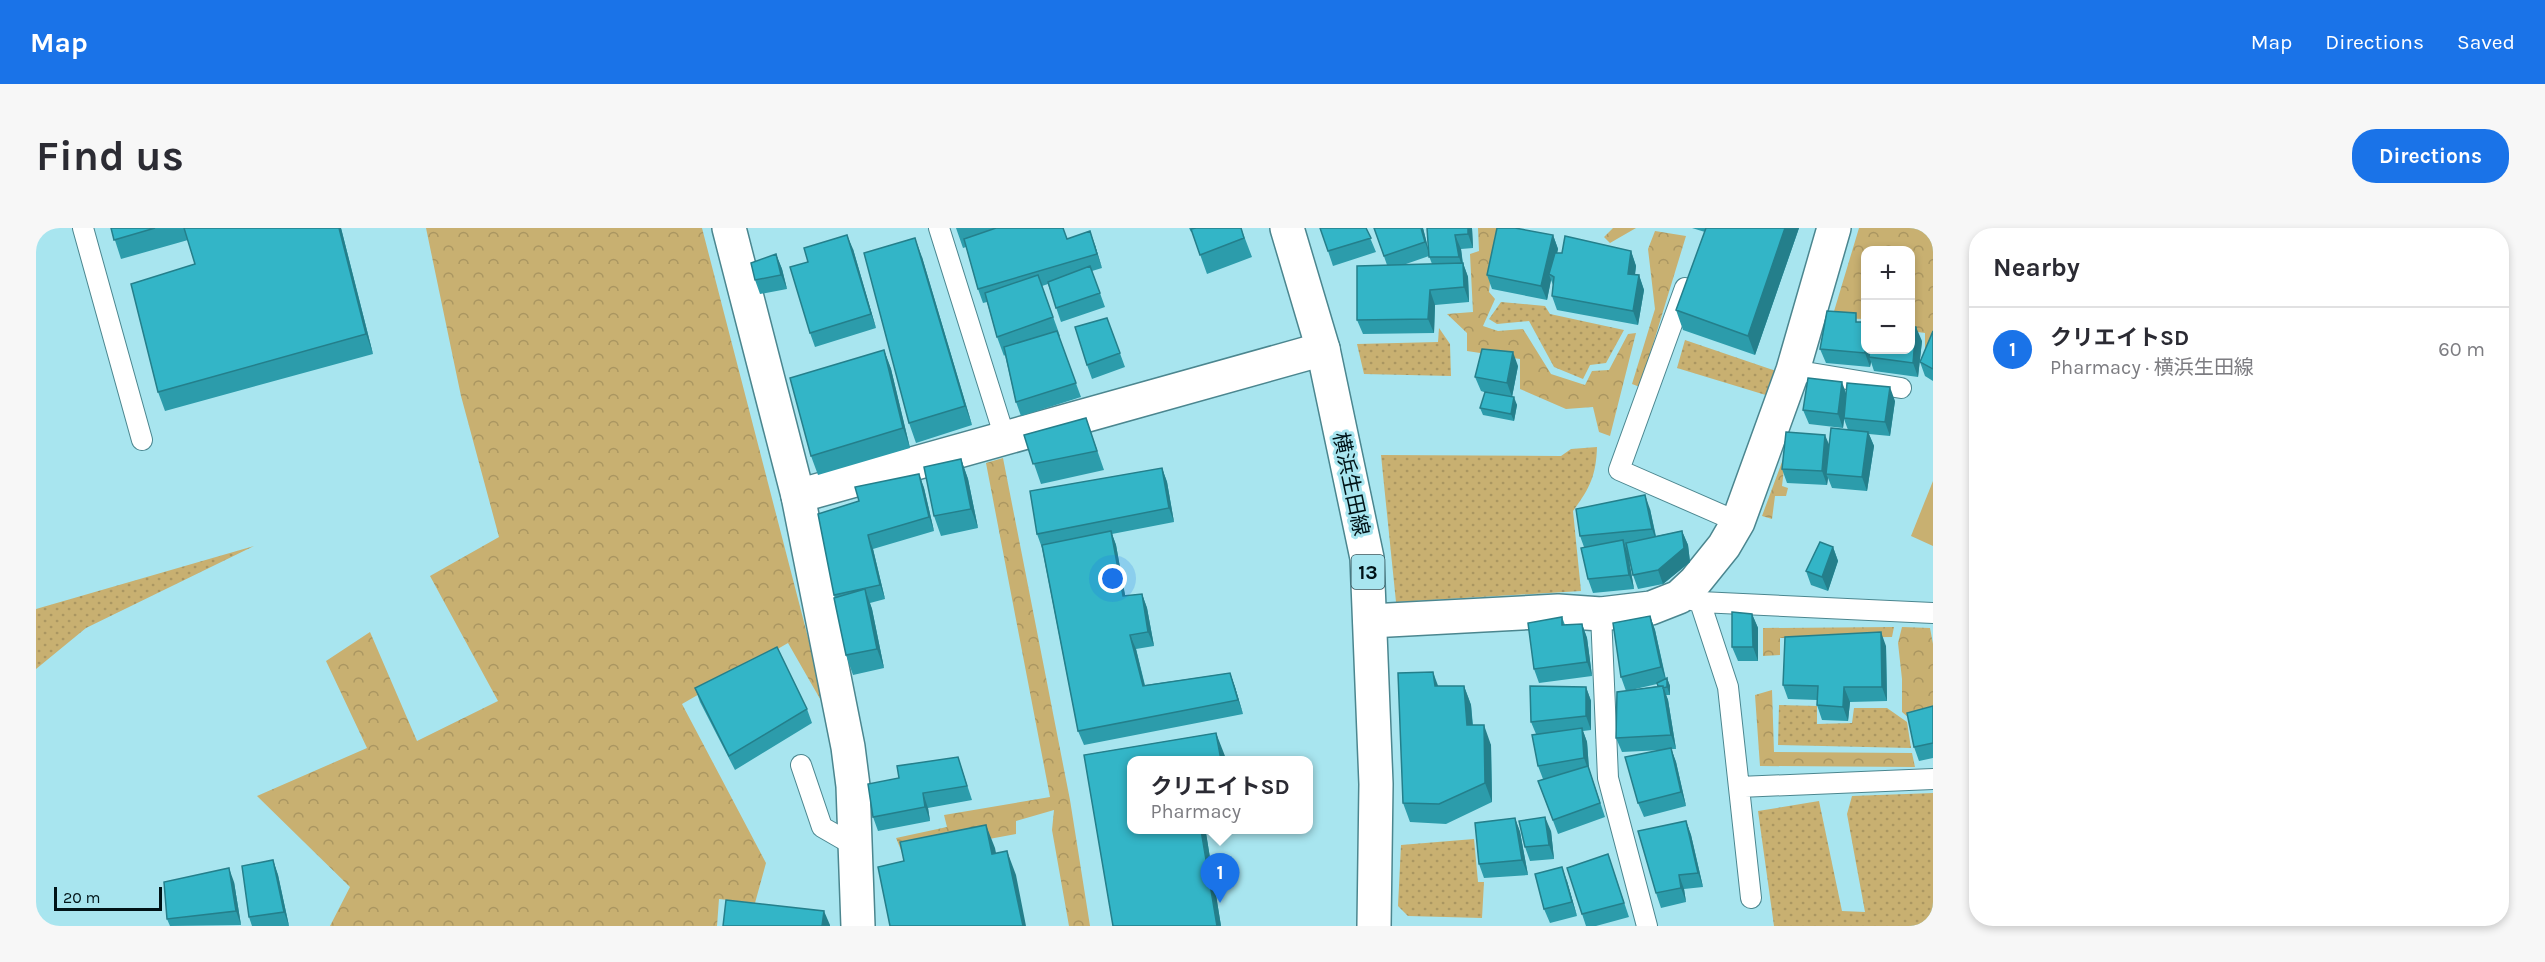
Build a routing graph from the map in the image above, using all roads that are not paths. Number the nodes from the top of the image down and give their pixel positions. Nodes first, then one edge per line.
1 (83, 228) edge
2 (729, 228) edge
3 (939, 228) edge
4 (1287, 228) edge
5 (1834, 228) edge
6 (1692, 271) edge
7 (1323, 350) junction
8 (1793, 370) junction
9 (1901, 388) dead end
10 (1005, 438) junction
11 (142, 440) dead end
12 (798, 496) junction
13 (1738, 522) junction
14 (1690, 599) junction
15 (1933, 613) edge
16 (1601, 614) junction
17 (1370, 621) junction
18 (801, 765) dead end
19 (1933, 779) edge
20 (1739, 787) junction
21 (855, 846) junction
22 (1751, 898) dead end
23 (858, 926) edge
24 (1374, 926) edge
25 (1647, 926) edge

1 - 11 lane
2 - 12 street
3 - 10 lane
4 - 7 street, 横浜生田線 / 13
5 - 8 street
6 - 13 lane
7 - 10 street
7 - 17 street, 横浜生田線 / 13
8 - 9 lane
8 - 13 street
10 - 12 street
12 - 21 street
13 - 14 street
14 - 15 lane
14 - 16 street
14 - 20 lane
16 - 17 street
16 - 25 lane
17 - 24 street, 横浜生田線 / 13
18 - 21 lane
19 - 20 lane
20 - 22 lane
21 - 23 street

